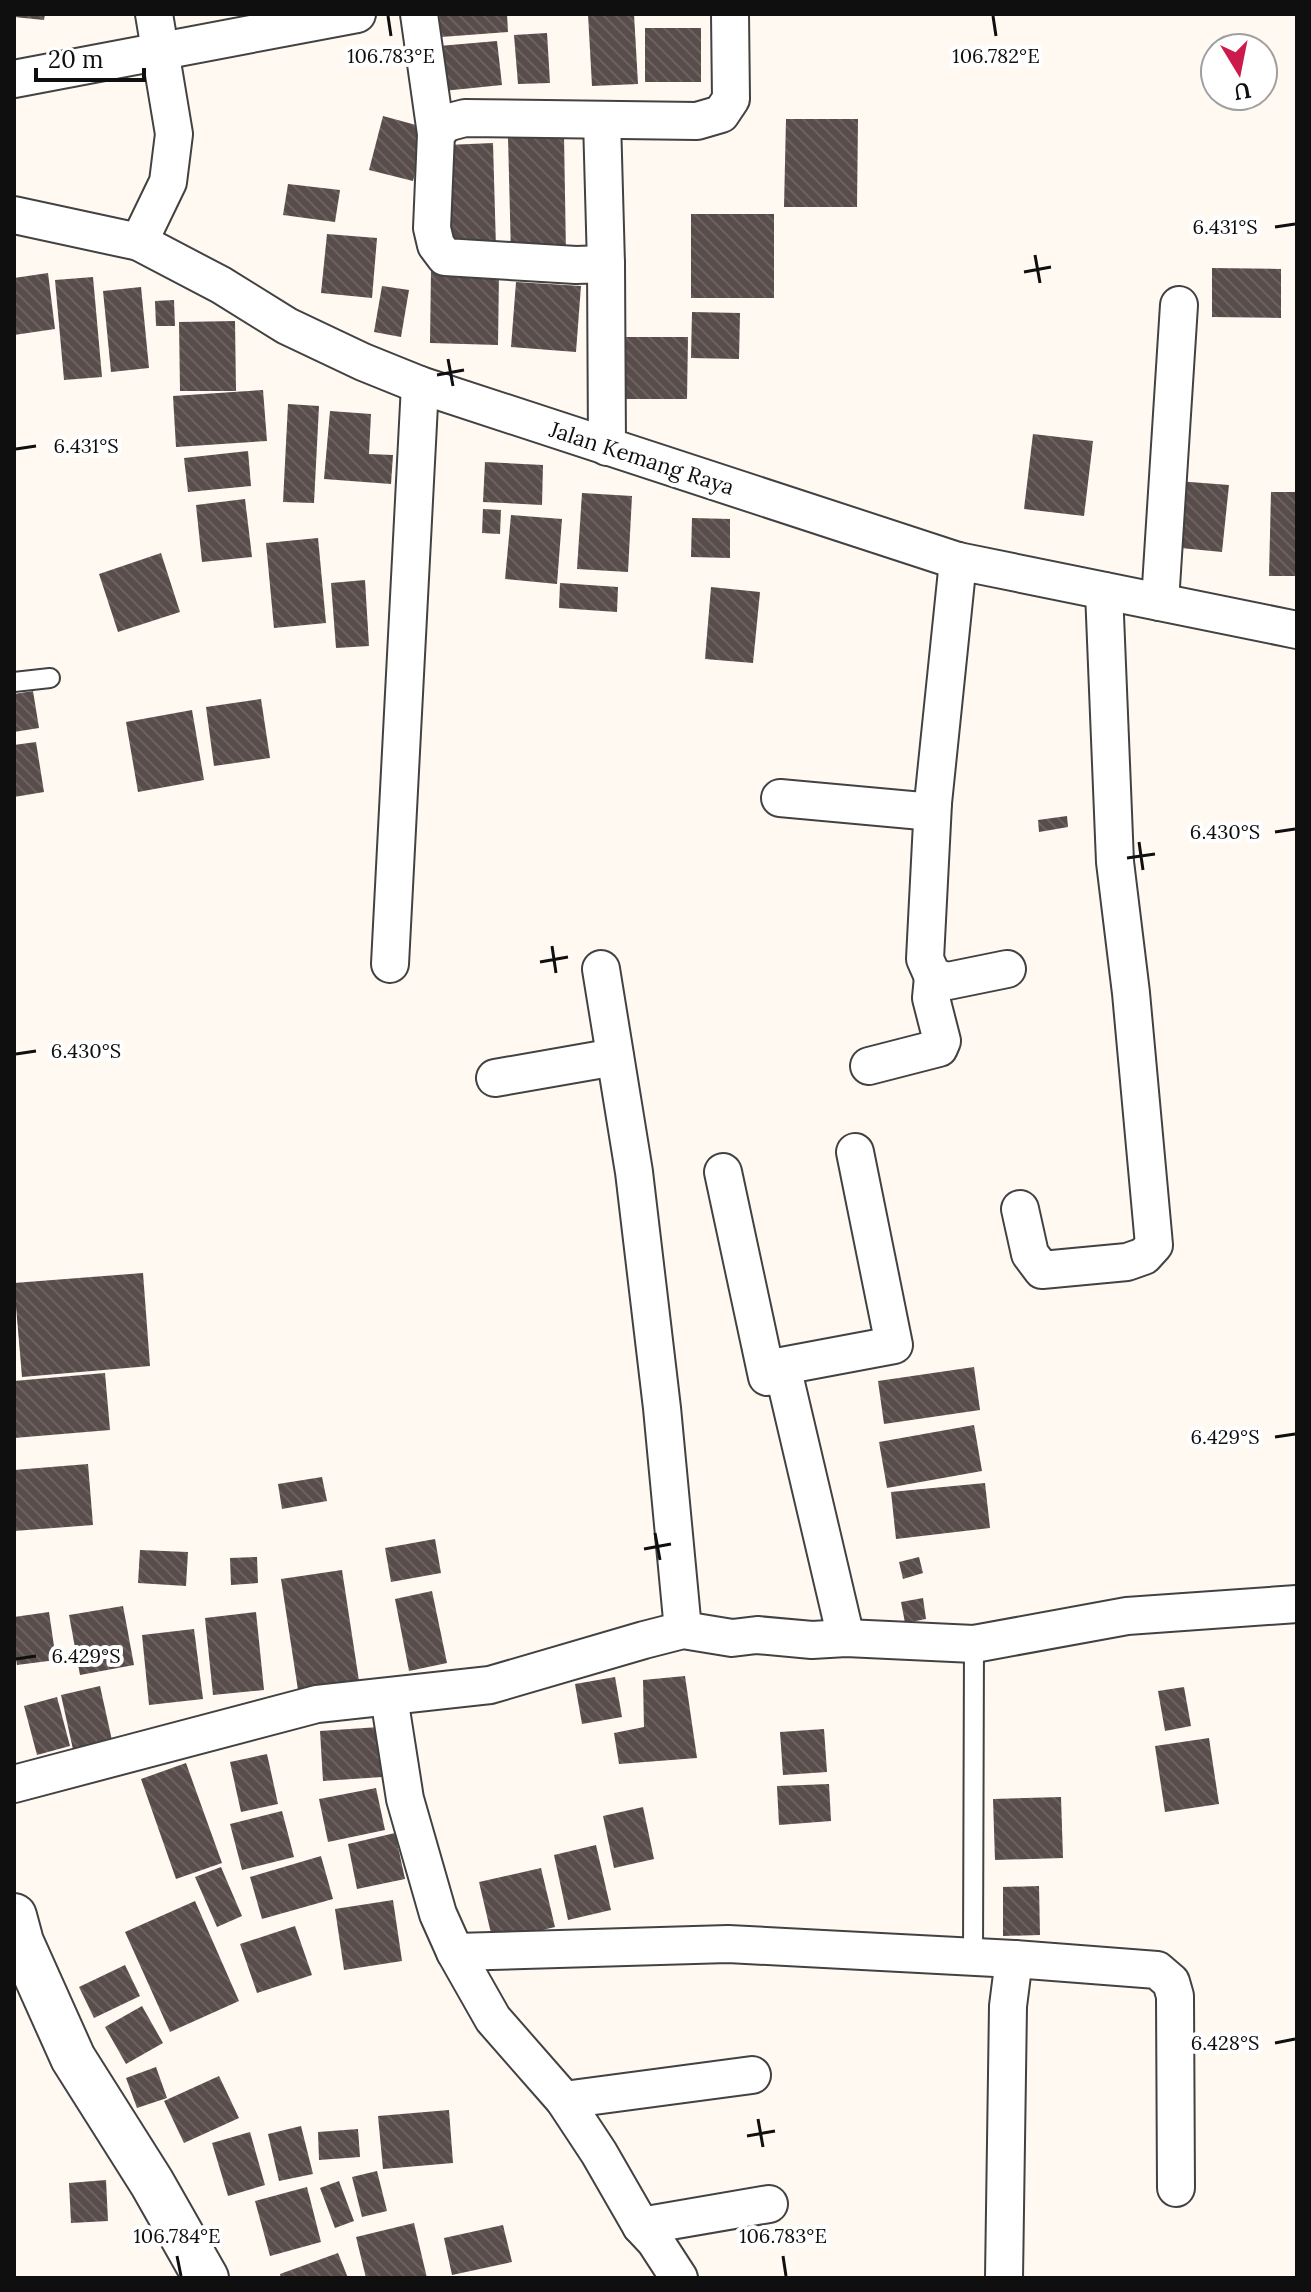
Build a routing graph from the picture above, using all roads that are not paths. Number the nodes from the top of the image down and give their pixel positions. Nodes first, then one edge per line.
1 (154, 14) edge
2 (357, 14) edge
3 (419, 14) edge
4 (730, 14) edge
5 (161, 50) junction
6 (14, 79) edge
7 (602, 120) junction
8 (436, 134) junction
9 (14, 215) edge
10 (139, 242) junction
11 (606, 264) junction
12 (1179, 305) dead end
13 (420, 385) junction
14 (607, 447) junction
15 (958, 561) junction
16 (1104, 591) junction
17 (1160, 602) junction
18 (1297, 630) edge
19 (50, 678) dead end
20 (14, 682) edge
21 (780, 798) dead end
22 (933, 803) junction
23 (390, 964) dead end
24 (601, 969) dead end
25 (1007, 969) dead end
26 (933, 977) junction
27 (615, 1057) junction
28 (869, 1066) dead end
29 (495, 1078) dead end
30 (855, 1152) dead end
31 (723, 1172) dead end
32 (1020, 1209) dead end
33 (782, 1366) junction
34 (1297, 1604) edge
35 (683, 1630) junction
36 (846, 1638) junction
37 (974, 1644) junction
38 (389, 1697) junction
39 (14, 1784) edge
40 (14, 1916) edge
41 (455, 1952) junction
42 (973, 1958) junction
43 (1014, 1959) junction
44 (752, 2075) dead end
45 (564, 2100) junction
46 (1176, 2188) dead end
47 (769, 2204) dead end
48 (641, 2226) junction
49 (206, 2278) edge
50 (679, 2278) edge
51 (1004, 2278) edge

1 - 5 street
2 - 5 street
3 - 8 street
4 - 7 street
5 - 6 street
5 - 10 street
7 - 8 street
7 - 11 street
8 - 11 street
9 - 10 street, Jalan Kemang Raya
10 - 13 street, Jalan Kemang Raya
11 - 14 street
12 - 17 street
13 - 14 street, Jalan Kemang Raya
13 - 23 street
14 - 15 street, Jalan Kemang Raya
15 - 16 street, Jalan Kemang Raya
15 - 22 street
16 - 17 street, Jalan Kemang Raya
16 - 32 street
17 - 18 street, Jalan Kemang Raya
19 - 20 lane
21 - 22 street
22 - 26 street
24 - 27 street
25 - 26 street
26 - 28 street
27 - 29 street
27 - 35 street
30 - 33 street
31 - 33 street
33 - 36 street
34 - 37 street
35 - 36 street
35 - 38 street
36 - 37 street
37 - 42 lane
38 - 39 street
38 - 41 street
40 - 49 street
41 - 42 street
41 - 45 street
42 - 43 street
43 - 46 street
43 - 51 street
44 - 45 street
45 - 48 street
47 - 48 street
48 - 50 street

